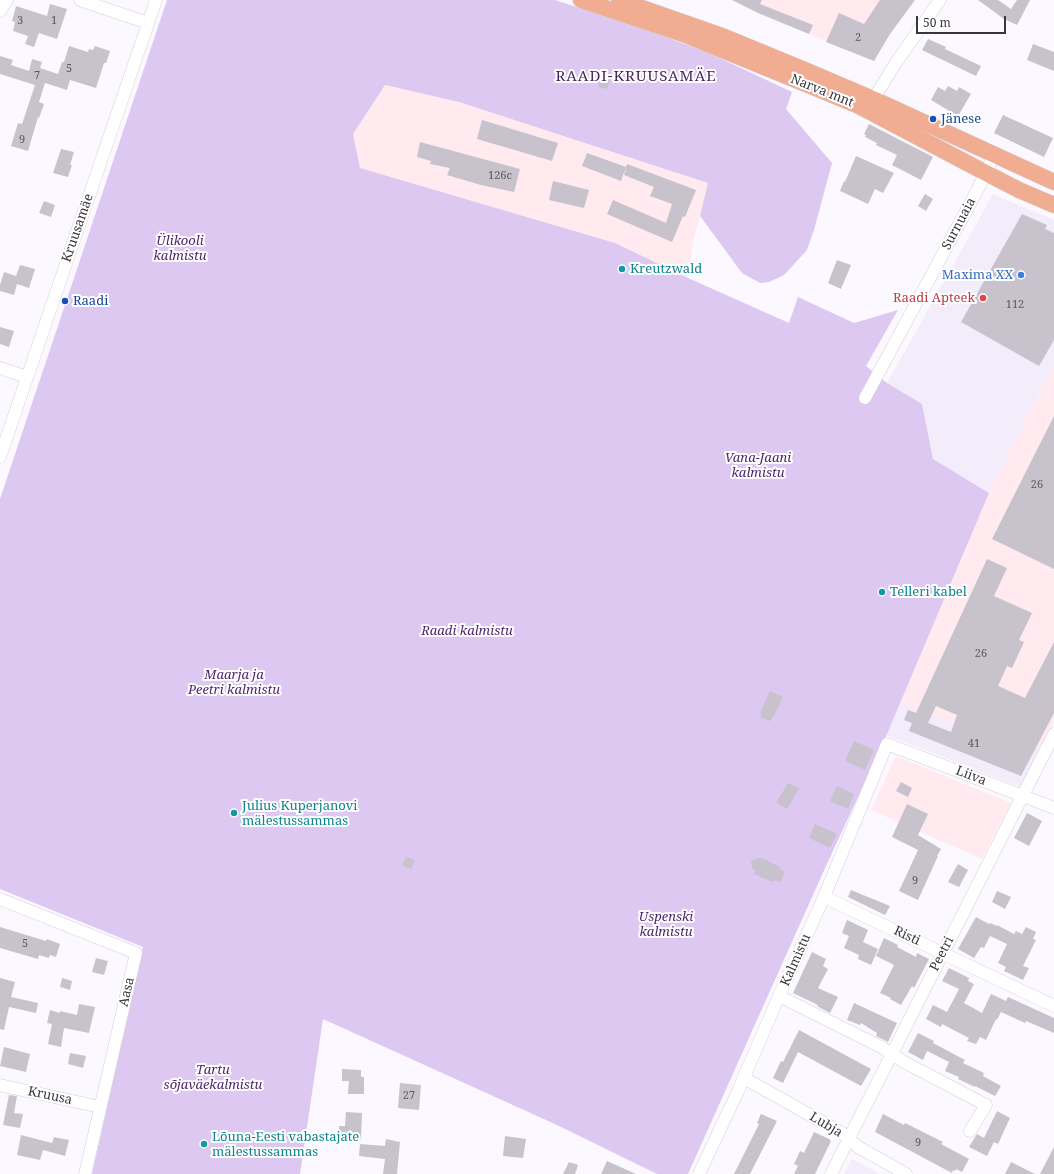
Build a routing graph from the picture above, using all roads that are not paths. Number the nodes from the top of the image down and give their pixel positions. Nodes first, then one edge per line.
1 (7, 0) edge
2 (80, 0) edge
3 (156, 0) edge
4 (580, 0) edge
5 (619, 0) edge
6 (940, 0) edge
7 (0, 10) edge
8 (148, 23) junction
9 (870, 104) junction
10 (994, 155) junction
11 (986, 173) junction
12 (1053, 178) edge
13 (1054, 205) edge
14 (0, 368) edge
15 (27, 377) junction
16 (865, 398) dead end
17 (0, 457) edge
18 (1054, 734) edge
19 (887, 744) joint
20 (1022, 796) junction
21 (1054, 808) edge
22 (824, 897) junction
23 (0, 899) edge
24 (942, 953) junction
25 (779, 996) junction
26 (1054, 1006) edge
27 (891, 1054) junction
28 (744, 1078) junction
29 (0, 1085) edge
30 (100, 1107) junction
31 (970, 1131) dead end
32 (848, 1139) junction
33 (85, 1174) edge
34 (699, 1174) edge
35 (831, 1174) edge
36 (906, 1174) edge

1 - 7 street
2 - 8 street
3 - 8 street, Kruusamäe
4 - 9 main road, Narva mnt
5 - 9 main road, Narva mnt
6 - 9 street
8 - 15 street, Kruusamäe
9 - 10 main road, Narva mnt
9 - 11 main road, Narva mnt
10 - 11 street, Surnuaia
10 - 12 main road, Narva mnt
11 - 13 main road, Narva mnt
11 - 16 street, Surnuaia
14 - 15 street
15 - 17 street, Kruusamäe
18 - 20 street, Peetri
19 - 20 street, Liiva
19 - 22 street, Kalmistu
20 - 21 street, Liiva
20 - 24 street, Peetri
22 - 24 street, Risti
22 - 25 street, Kalmistu
23 - 30 street, Aasa
24 - 26 street, Risti
24 - 27 street, Peetri
25 - 27 street
25 - 28 street, Kalmistu
27 - 31 street
27 - 32 street, Peetri
28 - 32 street, Lubja
28 - 34 street, Kalmistu
29 - 30 street, Kruusa
30 - 33 street, Aasa
32 - 35 street, Peetri
32 - 36 street, Lubja

